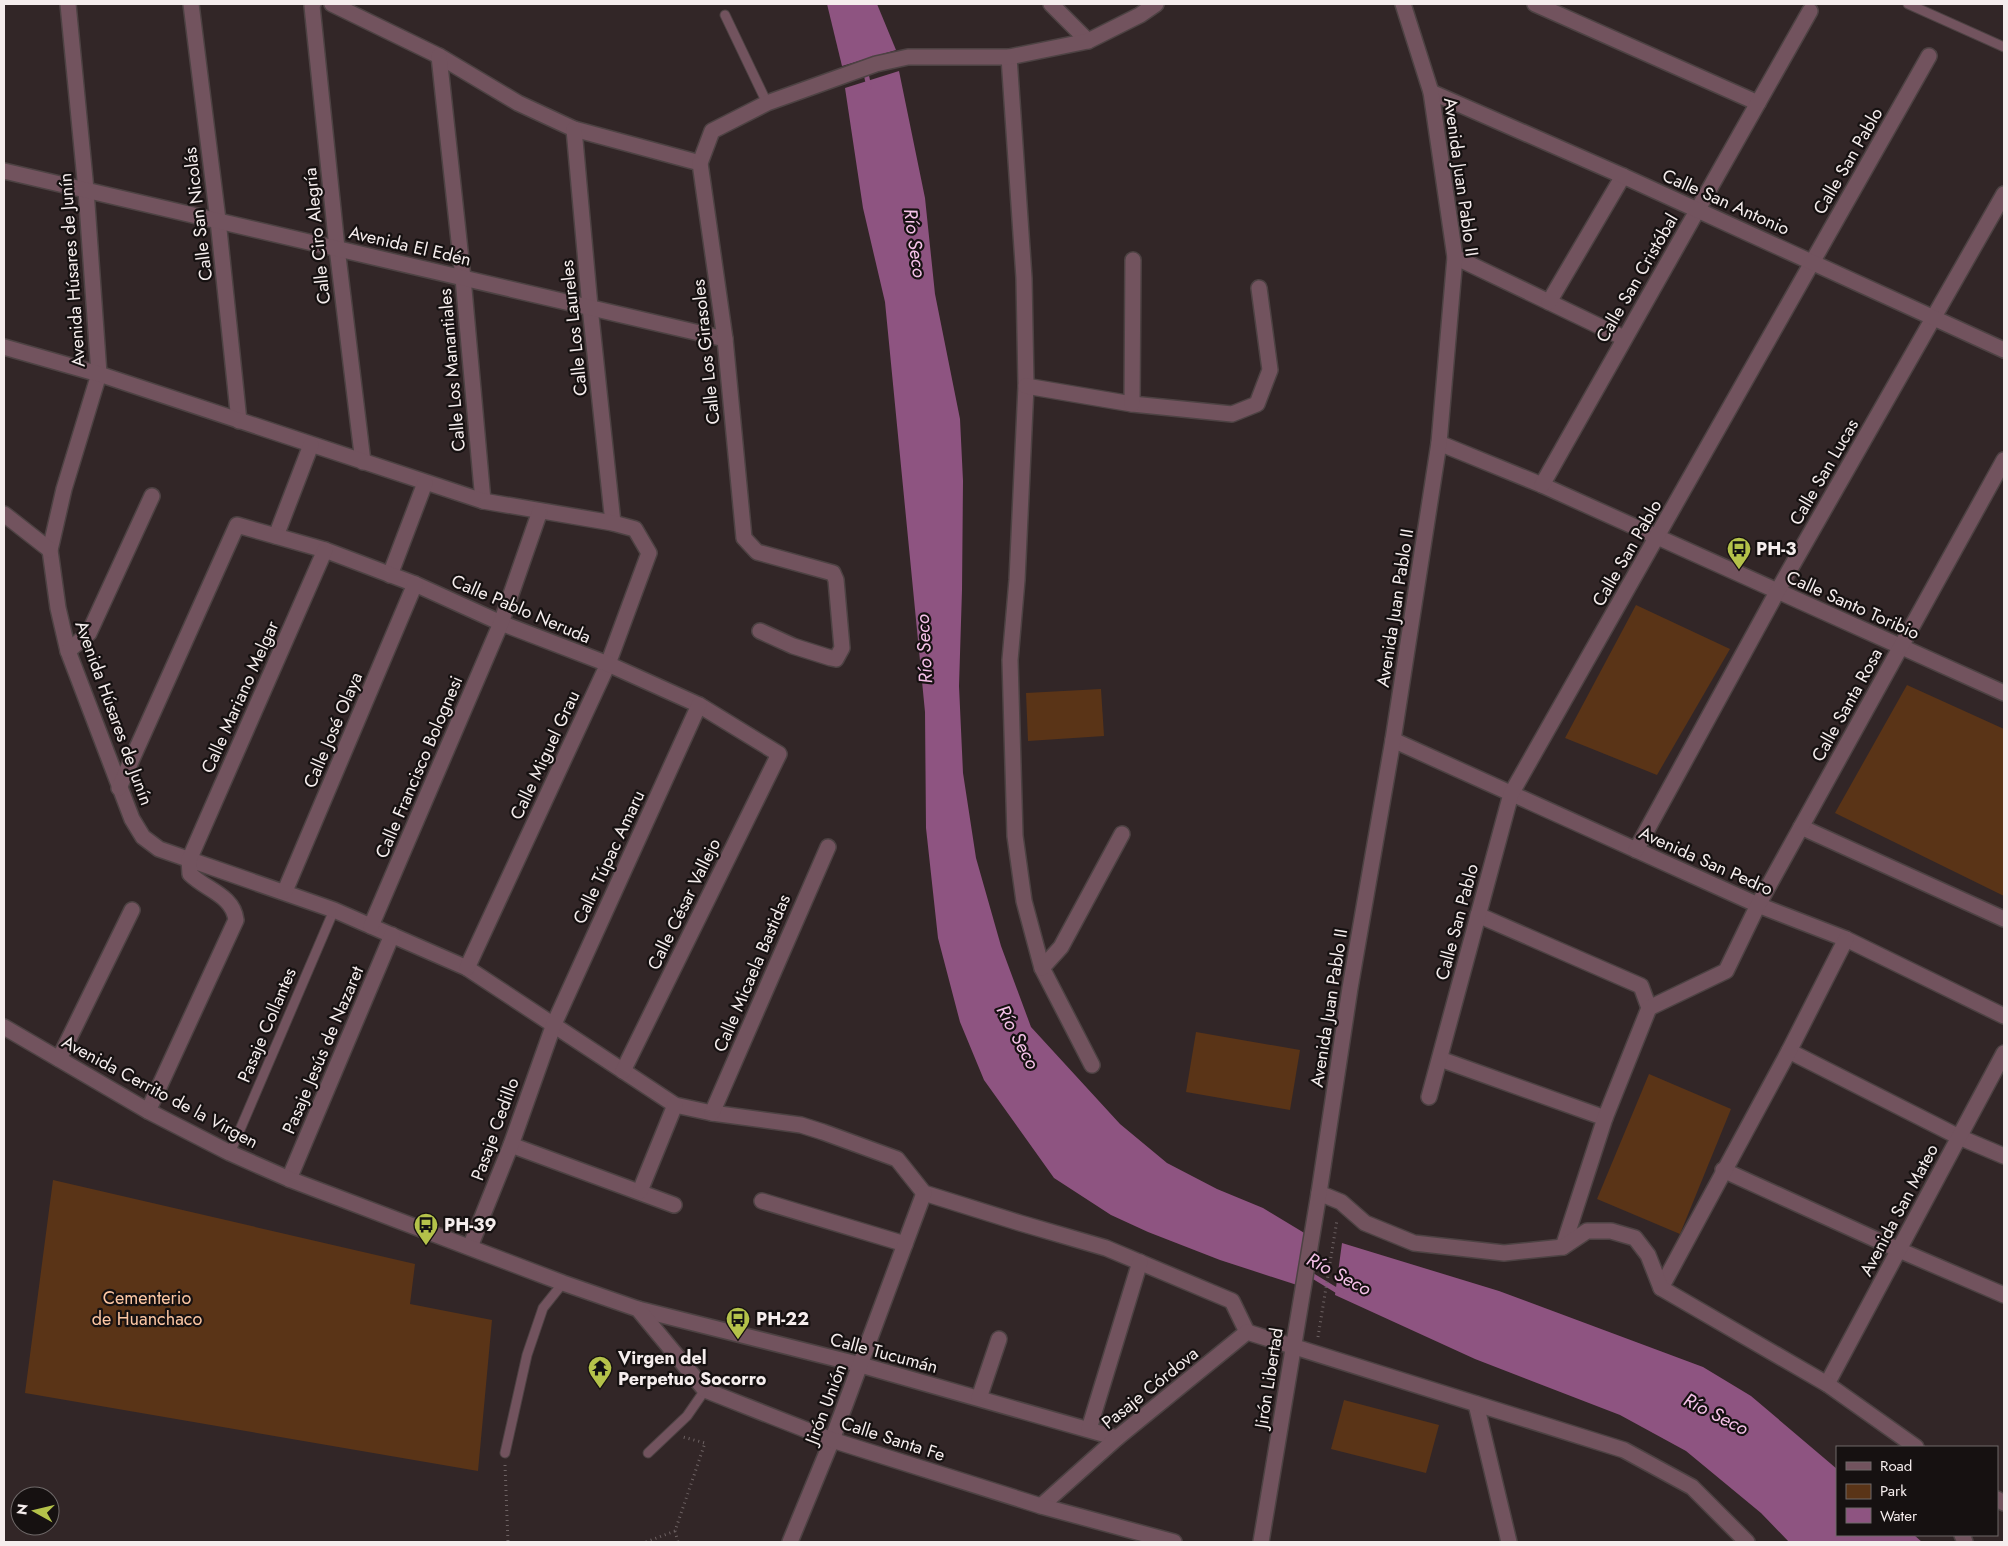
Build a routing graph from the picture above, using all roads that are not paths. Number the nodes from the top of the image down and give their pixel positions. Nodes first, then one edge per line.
1 (68, 4) edge
2 (191, 4) edge
3 (332, 4) edge
4 (1051, 4) edge
5 (1156, 4) edge
6 (1403, 4) edge
7 (1536, 4) edge
8 (1908, 4) edge
9 (313, 5) edge
10 (1569, 11) edge
11 (1810, 11) dead end
12 (725, 15) dead end
13 (1088, 41) junction
14 (2004, 47) edge
15 (439, 56) junction
16 (1929, 56) dead end
17 (1009, 57) junction
18 (1431, 92) junction
19 (767, 103) junction
20 (1758, 103) junction
21 (574, 130) junction
22 (700, 163) junction
23 (4, 171) edge
24 (1623, 176) junction
25 (86, 190) junction
26 (2004, 194) edge
27 (1697, 209) junction
28 (218, 220) junction
29 (337, 248) junction
30 (1455, 257) junction
31 (1133, 260) dead end
32 (1813, 262) junction
33 (463, 278) junction
34 (1259, 288) dead end
35 (1549, 302) junction
36 (590, 307) junction
37 (1933, 319) junction
38 (1624, 338) junction
39 (725, 339) junction
40 (4, 347) edge
41 (2004, 350) edge
42 (99, 374) junction
43 (1026, 386) junction
44 (1132, 404) junction
45 (239, 420) junction
46 (1440, 442) junction
47 (312, 445) junction
48 (2004, 460) edge
49 (363, 462) junction
50 (425, 483) junction
51 (1542, 486) junction
52 (152, 496) dead end
53 (483, 501) junction
54 (540, 511) junction
55 (4, 514) edge
56 (613, 523) junction
57 (276, 536) junction
58 (1657, 538) junction
59 (50, 550) junction
60 (325, 550) junction
61 (390, 575) junction
62 (415, 584) junction
63 (1777, 592) junction
64 (501, 623) junction
65 (760, 631) dead end
66 (1900, 647) junction
67 (68, 651) junction
68 (608, 664) junction
69 (2004, 693) edge
70 (699, 706) junction
71 (1393, 740) junction
72 (779, 754) joint
73 (119, 788) junction
74 (1511, 794) junction
75 (1801, 827) junction
76 (1122, 834) dead end
77 (828, 847) dead end
78 (1636, 850) junction
79 (189, 860) junction
80 (285, 891) junction
81 (1758, 905) junction
82 (132, 910) dead end
83 (334, 910) junction
84 (1478, 915) junction
85 (2004, 919) edge
86 (371, 926) junction
87 (392, 935) junction
88 (1846, 939) junction
89 (466, 968) junction
90 (1042, 968) junction
91 (1649, 1008) junction
92 (2004, 1016) edge
93 (554, 1024) junction
94 (4, 1027) edge
95 (1789, 1051) junction
96 (2004, 1053) edge
97 (59, 1059) junction
98 (1440, 1059) junction
99 (1092, 1065) dead end
100 (623, 1071) junction
101 (1430, 1097) dead end
102 (675, 1104) junction
103 (148, 1111) junction
104 (712, 1114) junction
105 (1605, 1118) junction
106 (1959, 1137) junction
107 (510, 1145) junction
108 (230, 1153) junction
109 (2004, 1156) edge
110 (1724, 1170) junction
111 (289, 1179) junction
112 (640, 1191) junction
113 (924, 1192) junction
114 (1319, 1193) junction
115 (762, 1201) dead end
116 (674, 1204) dead end
117 (1314, 1220) joint
118 (906, 1244) junction
119 (470, 1247) junction
120 (1564, 1247) junction
121 (1899, 1250) junction
122 (1140, 1262) junction
123 (563, 1283) junction
124 (1661, 1288) junction
125 (2004, 1295) edge
126 (638, 1309) junction
127 (1247, 1332) junction
128 (999, 1339) dead end
129 (1294, 1346) junction
130 (860, 1364) junction
131 (1827, 1384) junction
132 (704, 1390) junction
133 (979, 1398) junction
134 (1476, 1404) junction
135 (1088, 1429) junction
136 (1117, 1438) junction
137 (832, 1440) junction
138 (1915, 1446) edge
139 (505, 1453) road end
140 (648, 1454) dead end
141 (1041, 1506) junction
142 (790, 1542) edge
143 (1174, 1542) edge
144 (1261, 1542) edge
145 (1509, 1542) edge
146 (1747, 1542) edge

1 - 25 street, Avenida Húsares de Junín
2 - 28 street, Calle San Nicolás
3 - 15 street
4 - 13 street
5 - 13 street
6 - 18 street, Avenida Juan Pablo II
7 - 10 street
8 - 14 lane
9 - 29 street, Calle Ciro Alegría
10 - 20 street
11 - 20 street, Calle San Cristóbal
12 - 19 lane
13 - 17 street
15 - 21 street
15 - 33 street, Calle Los Manantiales
16 - 32 street, Calle San Pablo
17 - 19 street
17 - 43 street
18 - 24 street, Calle San Antonio
18 - 30 street, Avenida Juan Pablo II
19 - 22 street
20 - 27 street, Calle San Cristóbal
21 - 22 street
21 - 36 street, Calle Los Laureles
22 - 39 street, Calle Los Girasoles
23 - 25 street, Avenida El Edén
24 - 27 street, Calle San Antonio
24 - 35 street
25 - 28 street, Avenida El Edén
25 - 42 street, Avenida Húsares de Junín
26 - 37 street, Calle San Lucas
27 - 32 street, Calle San Antonio
27 - 38 street, Calle San Cristóbal
28 - 29 street, Avenida El Edén
28 - 45 street, Calle San Nicolás
29 - 33 street, Avenida El Edén
29 - 49 street, Calle Ciro Alegría
30 - 35 street
30 - 46 street, Avenida Juan Pablo II
31 - 44 street
32 - 37 street, Calle San Antonio
32 - 58 street, Calle San Pablo
33 - 36 street, Avenida El Edén
33 - 53 street, Calle Los Manantiales
34 - 44 street
35 - 38 street
36 - 39 street, Avenida El Edén
36 - 56 street, Calle Los Laureles
37 - 41 street, Calle San Antonio
37 - 63 street, Calle San Lucas
38 - 51 street, Calle San Cristóbal
39 - 65 street, Calle Los Girasoles
40 - 42 street
42 - 45 street
42 - 59 street, Avenida Húsares de Junín
43 - 44 street
43 - 90 street
45 - 47 street
46 - 51 street, Calle Santo Toribio
46 - 71 street, Avenida Juan Pablo II
47 - 49 street
47 - 57 street
48 - 66 street, Calle Santa Rosa
49 - 50 street
50 - 53 street
50 - 61 street
51 - 58 street, Calle Santo Toribio
52 - 67 street
53 - 54 street
54 - 56 street
54 - 64 street, Calle Francisco Bolognesi
55 - 59 street
56 - 68 street, Calle Miguel Grau
57 - 60 street, Calle Pablo Neruda
57 - 73 street, Calle Pablo Neruda
58 - 63 street, Calle Santo Toribio
58 - 74 street, Calle San Pablo
59 - 67 street, Avenida Húsares de Junín
60 - 61 street, Calle Pablo Neruda
60 - 79 street, Calle Mariano Melgar
61 - 62 street, Calle Pablo Neruda
62 - 64 street, Calle Pablo Neruda
62 - 80 street, Calle José Olaya
63 - 66 street, Calle Santo Toribio
63 - 78 street, Calle San Lucas
64 - 68 street, Calle Pablo Neruda
64 - 86 street, Calle Francisco Bolognesi
66 - 69 street, Calle Santo Toribio
66 - 75 street, Calle Santa Rosa
67 - 73 street, Avenida Húsares de Junín
68 - 70 street, Calle Pablo Neruda
68 - 89 street, Calle Miguel Grau
70 - 72 street, Calle Pablo Neruda
70 - 93 street, Calle Túpac Amaru
71 - 74 street, Avenida San Pedro
71 - 114 street, Avenida Juan Pablo II
72 - 100 street, Calle César Vallejo
73 - 79 street, Avenida Húsares de Junín
74 - 78 street, Avenida San Pedro
74 - 84 street, Calle San Pablo
75 - 81 street, Calle Santa Rosa
75 - 85 street
76 - 90 street
77 - 104 street, Calle Micaela Bastidas
78 - 81 street, Avenida San Pedro
79 - 80 street, Avenida Húsares de Junín
79 - 103 street
80 - 83 street, Avenida Húsares de Junín
81 - 88 street, Avenida San Pedro
81 - 91 street, Calle Santa Rosa
82 - 97 street
83 - 86 street, Avenida Húsares de Junín
83 - 108 lane, Pasaje Collantes
84 - 91 street
84 - 98 street, Calle San Pablo
86 - 87 street, Avenida Húsares de Junín
87 - 89 street, Avenida Húsares de Junín
87 - 111 street, Pasaje Jesús de Nazaret
88 - 92 street, Avenida San Pedro
88 - 95 street
89 - 93 street, Avenida Húsares de Junín
90 - 99 street
91 - 105 street
93 - 100 street, Avenida Húsares de Junín
93 - 107 street, Pasaje Cedillo
94 - 97 street, Avenida Cerrito de la Virgen
95 - 106 street
95 - 110 street
96 - 106 street, Avenida San Mateo
97 - 103 street, Avenida Cerrito de la Virgen
98 - 101 street, Calle San Pablo
98 - 105 street
100 - 102 street, Avenida Húsares de Junín
102 - 104 street, Avenida Húsares de Junín
102 - 112 street
103 - 108 street, Avenida Cerrito de la Virgen
104 - 113 street, Avenida Húsares de Junín
105 - 120 street
106 - 109 street
106 - 121 street, Avenida San Mateo
107 - 112 street
107 - 119 street, Pasaje Cedillo
108 - 111 street, Avenida Cerrito de la Virgen
110 - 121 street
110 - 124 street
111 - 119 street, Avenida Cerrito de la Virgen
112 - 116 street
113 - 118 street, Jirón Unión
113 - 122 street
114 - 117 street, Avenida Juan Pablo II
114 - 120 street
115 - 118 street
117 - 129 street, Jirón Libertad
118 - 130 street, Jirón Unión
119 - 123 street, Calle Tucumán
120 - 124 street
121 - 125 street
121 - 131 street, Avenida San Mateo
122 - 127 street
122 - 135 street
123 - 126 street, Calle Tucumán
123 - 139 lane
124 - 131 street
126 - 130 street, Calle Tucumán
126 - 132 street, Calle Santa Fe
127 - 129 street
127 - 136 street, Pasaje Córdova
128 - 133 street
129 - 134 street
129 - 144 street, Jirón Libertad
130 - 133 street, Calle Tucumán
130 - 137 street, Jirón Unión
131 - 138 street
132 - 137 street, Calle Santa Fe
132 - 140 lane
133 - 135 street, Calle Tucumán
134 - 145 street
134 - 146 street
135 - 136 street, Calle Tucumán
136 - 141 street, Pasaje Córdova
137 - 141 street, Calle Santa Fe
137 - 142 street, Jirón Unión
141 - 143 street, Calle Santa Fe

